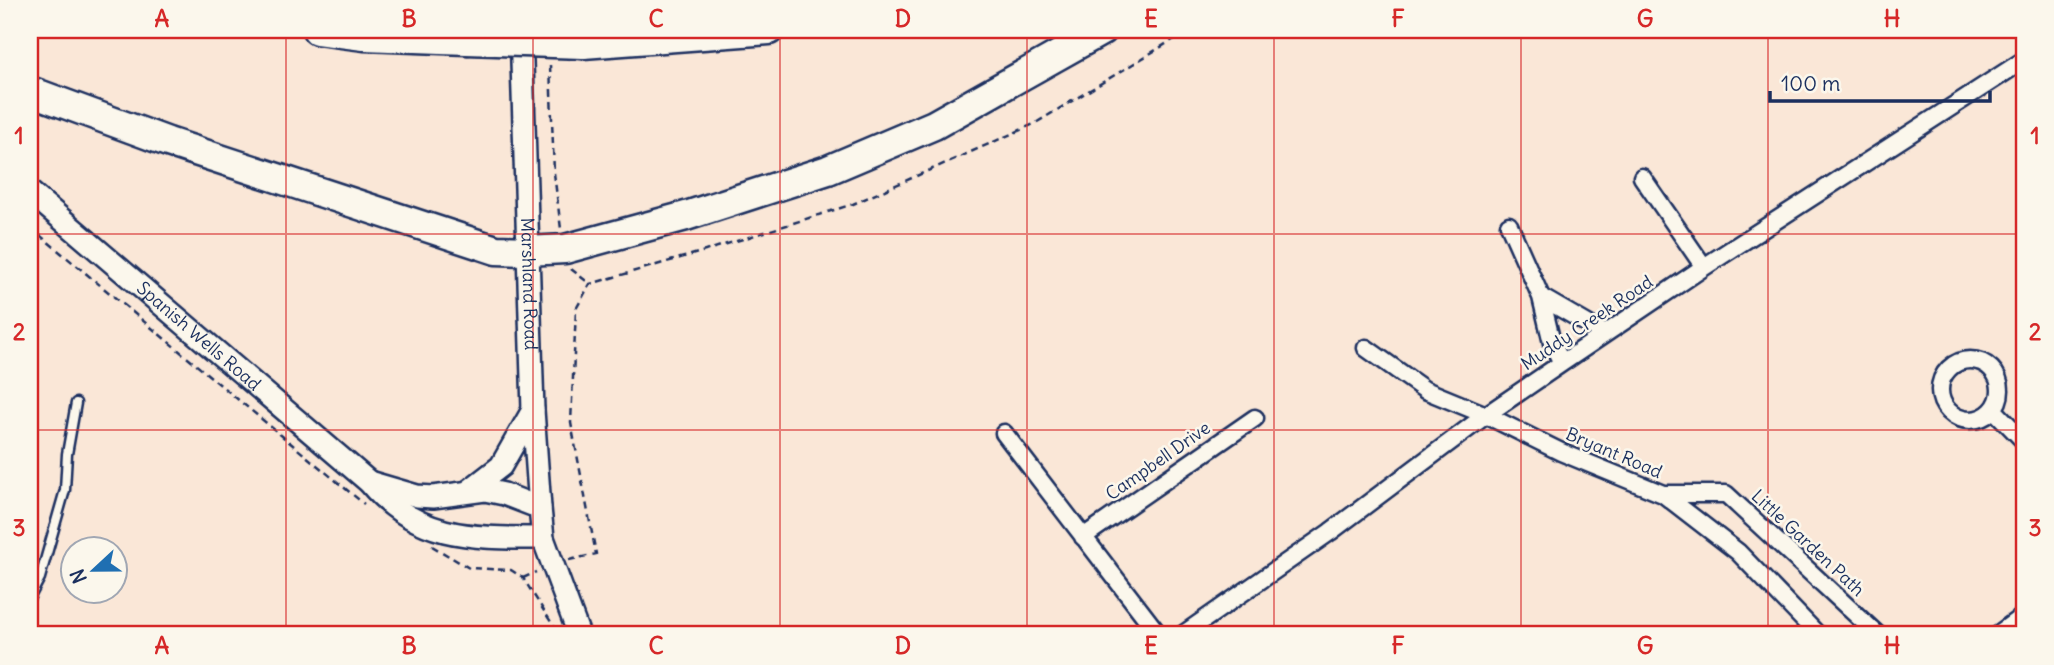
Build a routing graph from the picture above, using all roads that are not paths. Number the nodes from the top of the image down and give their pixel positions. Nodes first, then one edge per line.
1 (317, 30) edge
2 (521, 30) edge
3 (769, 30) edge
4 (1103, 30) edge
5 (2024, 60) edge
6 (30, 91) edge
7 (1642, 177) dead end
8 (30, 192) edge
9 (1509, 225) dead end
10 (527, 251) junction
11 (1704, 267) junction
12 (1541, 297) junction
13 (1605, 334) junction
14 (1366, 348) dead end
15 (1562, 363) junction
16 (76, 403) dead end
17 (1993, 409) dead end
18 (533, 410) junction
19 (1486, 415) junction
20 (1255, 418) dead end
21 (1004, 433) dead end
22 (2024, 441) edge
23 (369, 482) junction
24 (470, 491) junction
25 (1663, 494) junction
26 (540, 508) junction
27 (1083, 537) junction
28 (543, 538) junction
29 (30, 597) edge
30 (2024, 615) edge
31 (1805, 623) junction
32 (579, 635) edge
33 (1159, 635) edge
34 (1182, 635) edge
35 (1793, 635) edge
36 (1818, 635) edge
37 (1878, 635) edge
38 (1997, 635) edge

1 - 3 highway, bridge
2 - 10 street, Marshland Road
4 - 10 highway
5 - 11 street, Muddy Creek Road
6 - 10 highway
7 - 11 street
8 - 23 street, Spanish Wells Road
9 - 12 street
10 - 18 street, Marshland Road
11 - 13 street, Muddy Creek Road
12 - 13 street
12 - 15 street
13 - 15 street, Muddy Creek Road
14 - 19 street, Bryant Road
15 - 19 street, Muddy Creek Road
16 - 29 lane
17 - 22 street
18 - 24 street, Spanish Wells Road
18 - 26 street, Marshland Road
19 - 25 street, Bryant Road
19 - 34 street, Muddy Creek Road
20 - 27 street, Campbell Drive
21 - 27 street
23 - 24 street, Spanish Wells Road
23 - 28 street, Spanish Wells Road
24 - 26 street, Spanish Wells Road
25 - 31 street, Bryant Road
25 - 37 street, Little Garden Path
26 - 28 street, Marshland Road
27 - 33 street
28 - 32 street
30 - 38 street
31 - 35 street
31 - 36 street, Bryant Road

